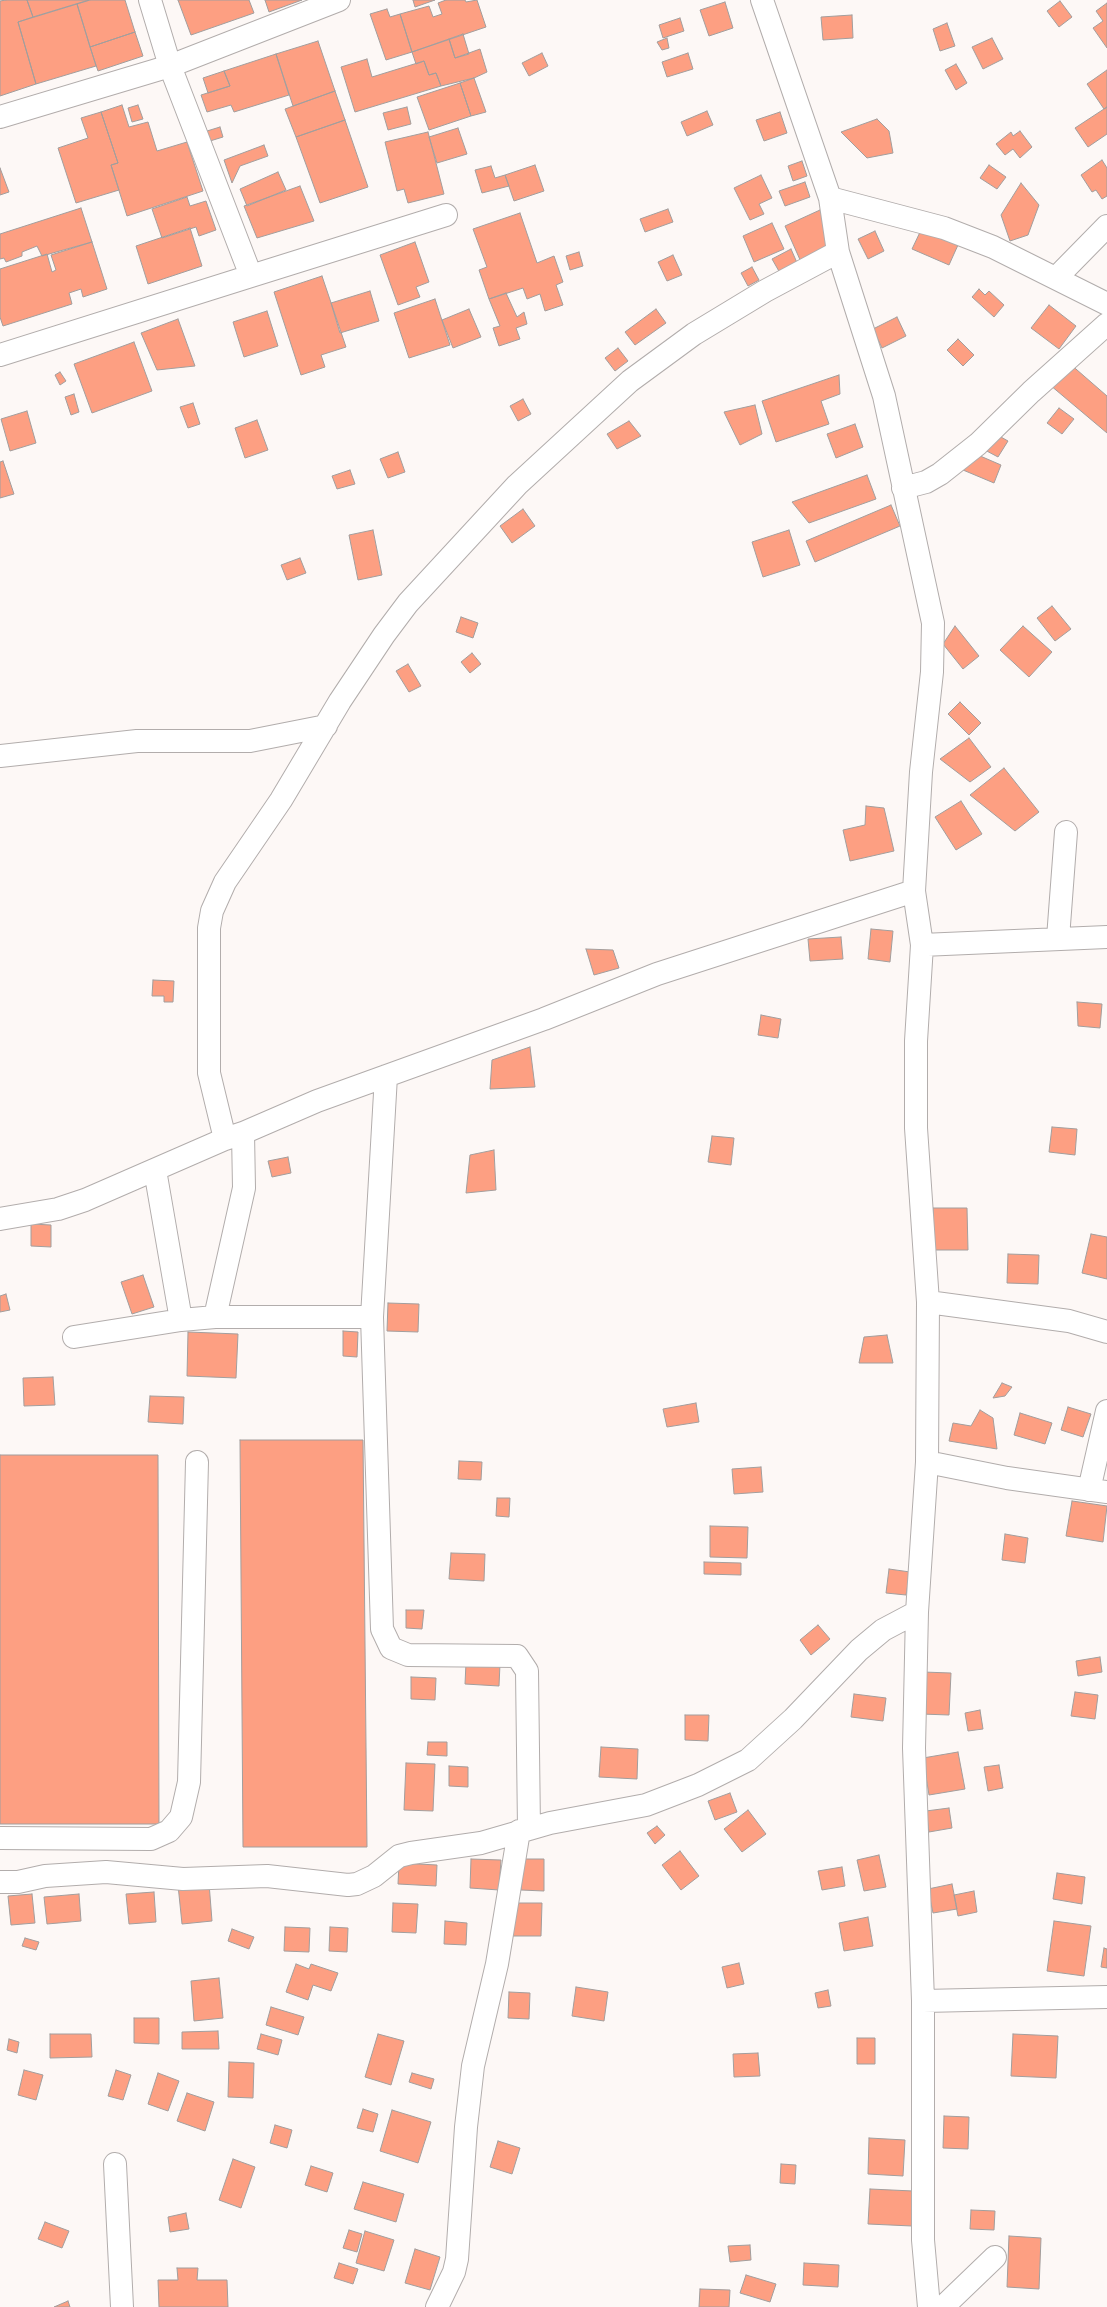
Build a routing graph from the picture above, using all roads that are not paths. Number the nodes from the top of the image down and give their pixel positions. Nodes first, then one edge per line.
1 (150, 0) edge
2 (339, 0) edge
3 (762, 0) edge
4 (170, 66) junction
5 (0, 117) edge
6 (830, 198) junction
7 (446, 215) dead end
8 (1107, 226) edge
9 (838, 252) junction
10 (251, 276) junction
11 (1056, 278) junction
12 (1107, 304) edge
13 (1107, 324) edge
14 (0, 355) edge
15 (903, 488) junction
16 (326, 726) junction
17 (0, 756) edge
18 (1066, 832) dead end
19 (914, 891) junction
20 (1107, 937) edge
21 (1058, 938) junction
22 (922, 945) junction
23 (386, 1076) junction
24 (234, 1136) junction
25 (155, 1170) junction
26 (0, 1219) edge
27 (928, 1302) junction
28 (215, 1317) junction
29 (372, 1317) junction
30 (181, 1320) junction
31 (1107, 1332) edge
32 (74, 1337) dead end
33 (1107, 1411) edge
34 (197, 1462) dead end
35 (927, 1462) junction
36 (1098, 1491) edge
37 (917, 1612) junction
38 (524, 1830) junction
39 (0, 1838) edge
40 (0, 1882) edge
41 (1107, 1997) edge
42 (923, 2001) junction
43 (115, 2164) dead end
44 (995, 2257) dead end
45 (122, 2307) edge
46 (437, 2307) edge
47 (928, 2307) edge
48 (943, 2307) edge

1 - 4 street
2 - 4 street
3 - 6 street
4 - 5 street
4 - 10 street
6 - 9 street
6 - 11 street
7 - 10 street
8 - 11 street
9 - 15 street
9 - 16 street
10 - 14 street
11 - 12 street
13 - 15 street
15 - 19 street
16 - 17 street
16 - 24 street
18 - 21 street
19 - 22 street
19 - 23 street
20 - 21 street
21 - 22 street
22 - 27 street
23 - 24 street
23 - 29 street
24 - 25 street
24 - 28 street
25 - 26 street
25 - 30 street
27 - 31 street
27 - 35 street
28 - 29 street
28 - 30 street
29 - 38 street
30 - 32 street
33 - 36 street
34 - 39 street
35 - 36 street
35 - 37 street
37 - 38 street
37 - 42 street
38 - 40 street
38 - 46 street
41 - 42 street
42 - 47 street
43 - 45 street
44 - 48 street

